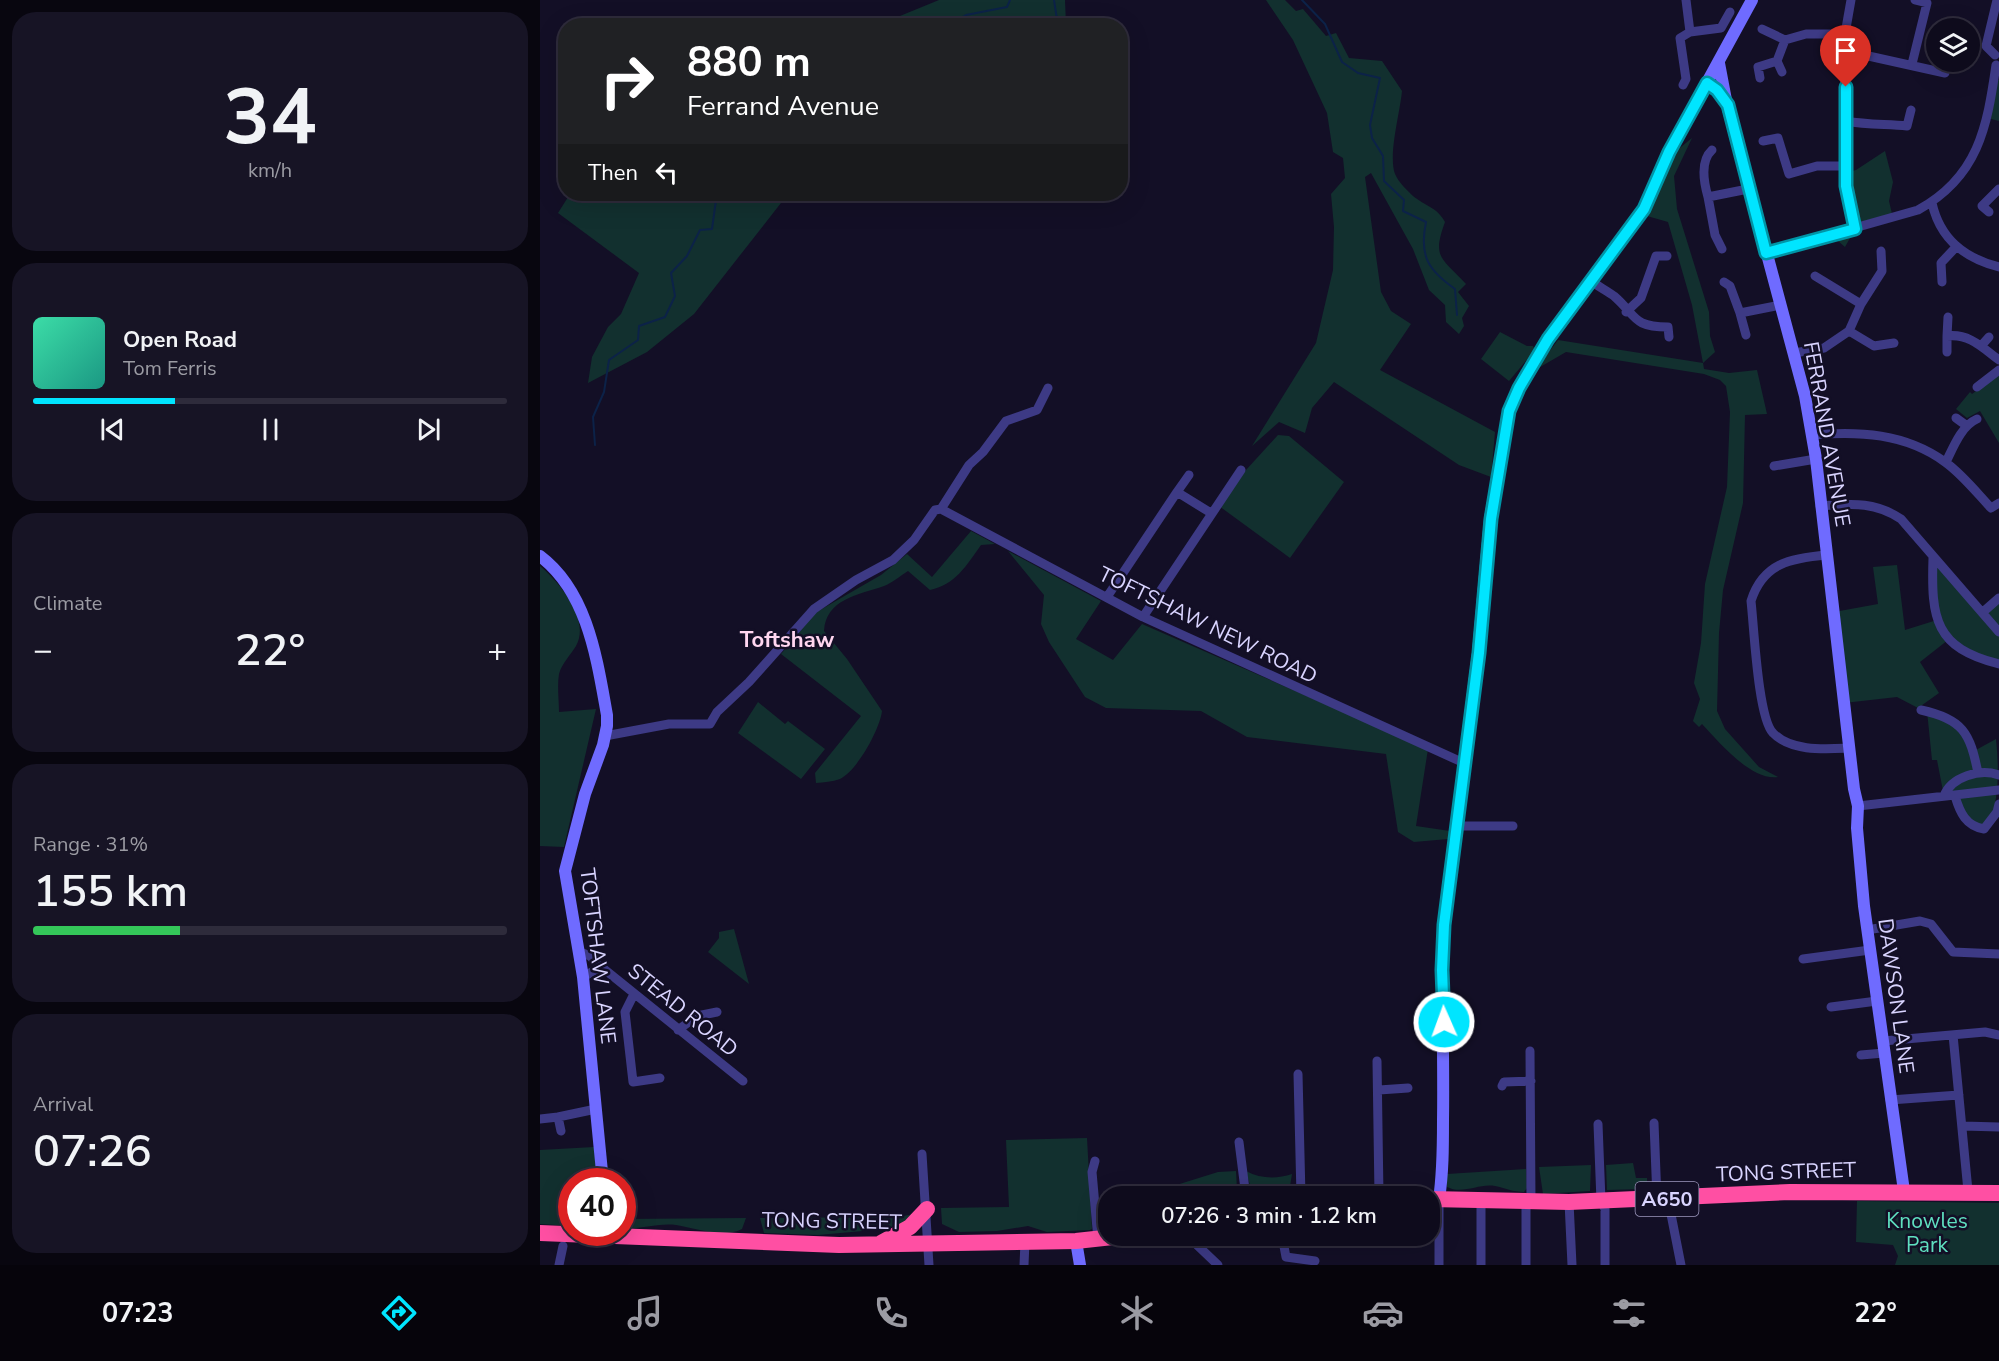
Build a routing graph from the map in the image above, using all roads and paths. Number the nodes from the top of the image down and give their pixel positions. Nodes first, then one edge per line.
1 (1686, 0) edge
2 (1752, 0) edge
3 (1851, 0) edge
4 (1915, 0) edge
5 (1997, 0) edge
6 (1730, 12) dead end
7 (1764, 27) dead end
8 (1690, 32) junction
9 (1845, 34) junction
10 (1785, 40) junction
11 (1846, 51) junction
12 (1995, 55) dead end
13 (1777, 61) junction
14 (1719, 63) junction
15 (1912, 64) junction
16 (1996, 66) dead end
17 (1782, 72) dead end
18 (1945, 73) dead end
19 (1760, 78) dead end
20 (1707, 83) junction
21 (1683, 85) dead end
22 (1728, 105) junction
23 (1911, 110) dead end
24 (1846, 121) junction
25 (1763, 141) dead end
26 (1707, 152) dead end
27 (1844, 166) junction
28 (1789, 174) junction
29 (1792, 186) dead end
30 (1748, 189) junction
31 (1999, 189) edge
32 (1708, 197) junction
33 (1932, 203) junction
34 (1989, 212) dead end
35 (1855, 229) junction
36 (1956, 247) junction
37 (1722, 249) dead end
38 (1881, 251) dead end
39 (1766, 253) junction
40 (1667, 256) dead end
41 (1999, 267) edge
42 (1815, 276) dead end
43 (1590, 280) junction
44 (1730, 282) dead end
45 (1942, 282) dead end
46 (1861, 304) junction
47 (1781, 305) junction
48 (1626, 312) junction
49 (1740, 313) junction
50 (1948, 317) dead end
51 (1849, 331) junction
52 (1743, 333) dead end
53 (1669, 336) dead end
54 (1947, 336) junction
55 (1989, 337) dead end
56 (1894, 344) dead end
57 (1981, 346) junction
58 (1947, 352) dead end
59 (1794, 353) junction
60 (1999, 360) edge
61 (1999, 370) edge
62 (1977, 387) dead end
63 (1048, 388) dead end
64 (1956, 418) dead end
65 (1977, 419) dead end
66 (1967, 426) junction
67 (1812, 435) junction
68 (1816, 459) junction
69 (1946, 462) junction
70 (1774, 466) dead end
71 (1241, 470) dead end
72 (1189, 474) dead end
73 (1177, 492) junction
74 (1995, 505) edge
75 (1820, 506) junction
76 (941, 509) junction
77 (1211, 513) junction
78 (1983, 515) dead end
79 (540, 555) edge
80 (1827, 555) junction
81 (1933, 558) junction
82 (1107, 597) junction
83 (1999, 598) edge
84 (1983, 612) junction
85 (1143, 617) junction
86 (1999, 632) edge
87 (1999, 664) edge
88 (1921, 710) dead end
89 (605, 736) junction
90 (1849, 748) junction
91 (1464, 763) junction
92 (1978, 773) junction
93 (1999, 775) edge
94 (1999, 791) edge
95 (1944, 796) junction
96 (1955, 796) junction
97 (1999, 804) edge
98 (1858, 806) junction
99 (1457, 826) junction
100 (1508, 830) dead end
101 (1867, 930) junction
102 (1870, 950) junction
103 (580, 952) junction
104 (1999, 954) edge
105 (1803, 959) dead end
106 (601, 968) junction
107 (583, 977) junction
108 (634, 994) junction
109 (1877, 1001) junction
110 (1831, 1006) dead end
111 (717, 1012) dead end
112 (678, 1030) junction
113 (1953, 1035) junction
114 (1999, 1035) edge
115 (1883, 1047) junction
116 (1530, 1051) dead end
117 (1861, 1055) dead end
118 (1377, 1060) dead end
119 (1298, 1074) dead end
120 (660, 1078) dead end
121 (743, 1081) dead end
122 (1531, 1081) junction
123 (1502, 1086) dead end
124 (1408, 1088) dead end
125 (1379, 1090) junction
126 (1959, 1095) junction
127 (1890, 1100) junction
128 (596, 1108) junction
129 (558, 1117) junction
130 (540, 1119) edge
131 (1654, 1123) dead end
132 (1598, 1124) dead end
133 (1963, 1126) junction
134 (1999, 1127) edge
135 (561, 1131) dead end
136 (1239, 1142) dead end
137 (922, 1154) dead end
138 (1095, 1161) dead end
139 (602, 1168) edge
140 (1245, 1186) edge
141 (1294, 1186) edge
142 (1379, 1186) edge
143 (1439, 1186) edge
144 (1904, 1191) junction
145 (1968, 1191) junction
146 (1999, 1193) edge
147 (1440, 1199) edge
148 (1663, 1199) junction
149 (1481, 1200) junction
150 (1529, 1201) junction
151 (1601, 1201) junction
152 (1569, 1202) junction
153 (927, 1209) junction
154 (540, 1233) edge
155 (558, 1234) edge
156 (636, 1236) edge
157 (1098, 1240) joint
158 (1076, 1241) junction
159 (1024, 1242) junction
160 (877, 1244) junction
161 (929, 1244) junction
162 (563, 1246) dead end
163 (1198, 1246) edge
164 (1284, 1246) edge
165 (1437, 1246) edge
166 (1315, 1261) dead end
167 (559, 1265) edge
168 (929, 1265) edge
169 (1024, 1265) edge
170 (1080, 1265) edge
171 (1218, 1265) edge
172 (1438, 1265) edge
173 (1481, 1265) edge
174 (1526, 1265) edge
175 (1572, 1265) edge
176 (1605, 1265) edge
177 (1680, 1265) edge

1 - 8 street
2 - 14 street
3 - 9 street
4 - 15 street
5 - 12 street
6 - 8 street
7 - 10 street
8 - 21 street
9 - 10 street
9 - 11 street
10 - 13 street
11 - 15 street
11 - 24 street
13 - 17 street
13 - 19 street
14 - 20 street
14 - 22 street
15 - 18 street
16 - 33 street
20 - 22 street, FERRAND AVENUE
20 - 43 street
22 - 30 street, FERRAND AVENUE
23 - 24 street
24 - 27 street
25 - 28 street
26 - 32 street
27 - 28 street
27 - 35 street
28 - 29 street
30 - 32 street
30 - 39 street, FERRAND AVENUE
31 - 34 street
32 - 37 street
33 - 35 street
33 - 36 street
35 - 39 street
36 - 41 street
36 - 45 street
38 - 46 street
39 - 47 street, FERRAND AVENUE
40 - 48 street
42 - 46 street
43 - 48 street
43 - 91 street
44 - 49 street
46 - 51 street
47 - 49 street
47 - 59 street, FERRAND AVENUE
48 - 53 street
49 - 52 street
50 - 54 street
51 - 56 street
51 - 59 street
54 - 57 street
54 - 58 street
55 - 57 street
57 - 60 street
59 - 67 street, FERRAND AVENUE
61 - 62 street
63 - 76 street
64 - 66 street
65 - 66 street
66 - 69 street
67 - 68 street, FERRAND AVENUE
67 - 69 street
68 - 70 street
68 - 75 street, FERRAND AVENUE
69 - 74 street
71 - 77 street
72 - 73 street
73 - 77 street
73 - 82 street
74 - 78 street
75 - 80 street, FERRAND AVENUE
75 - 81 street
76 - 82 street, TOFTSHAW NEW ROAD
76 - 89 street
77 - 85 street
79 - 89 street, TOFTSHAW LANE
80 - 90 street, FERRAND AVENUE
80 - 90 street
81 - 84 street
81 - 87 street
82 - 85 street, TOFTSHAW NEW ROAD
83 - 84 street
84 - 86 street
85 - 91 street, TOFTSHAW NEW ROAD
88 - 92 street
89 - 103 street, TOFTSHAW LANE
90 - 98 street, FERRAND AVENUE
91 - 99 street
92 - 93 street
92 - 95 street
94 - 96 street
95 - 96 street
95 - 98 street
96 - 97 street
98 - 101 street, DAWSON LANE
99 - 100 street
99 - 143 street
101 - 102 street, DAWSON LANE
101 - 104 street
102 - 105 street
102 - 109 street, DAWSON LANE
103 - 106 street, STEAD ROAD
103 - 107 street, TOFTSHAW LANE
106 - 107 street, STEAD ROAD
106 - 108 street, STEAD ROAD
107 - 128 street, TOFTSHAW LANE
108 - 112 street, STEAD ROAD
108 - 120 street
109 - 110 street
109 - 115 street, DAWSON LANE
111 - 112 street
112 - 121 street, STEAD ROAD
113 - 114 street
113 - 115 street
113 - 126 street
115 - 117 street
115 - 127 street, DAWSON LANE
116 - 122 street
118 - 125 street
119 - 141 street
122 - 123 street
122 - 150 street
124 - 125 street
125 - 142 street
126 - 127 street
126 - 133 street
127 - 144 street, DAWSON LANE
128 - 129 street
128 - 139 street, TOFTSHAW LANE
129 - 130 street
129 - 135 street
131 - 148 street
132 - 151 street
133 - 134 street
133 - 145 street
136 - 140 street
137 - 153 street
138 - 157 street
144 - 145 highway, TONG STREET / A650
144 - 148 highway, TONG STREET / A650
145 - 146 highway, TONG STREET / A650
147 - 149 highway, TONG STREET / A650
148 - 151 highway, TONG STREET / A650
148 - 177 street
149 - 150 highway, TONG STREET / A650
149 - 173 street
150 - 152 highway, TONG STREET / A650
150 - 174 street
151 - 152 highway, TONG STREET / A650
151 - 176 street
152 - 175 street
153 - 160 highway
153 - 161 street
154 - 155 highway, TONG STREET
156 - 160 highway, TONG STREET
157 - 158 highway, TONG STREET
158 - 159 highway, TONG STREET
158 - 170 street
159 - 161 highway, TONG STREET
159 - 169 street
160 - 161 highway, TONG STREET
161 - 168 street
162 - 167 street
163 - 171 street
164 - 166 street
165 - 172 street

